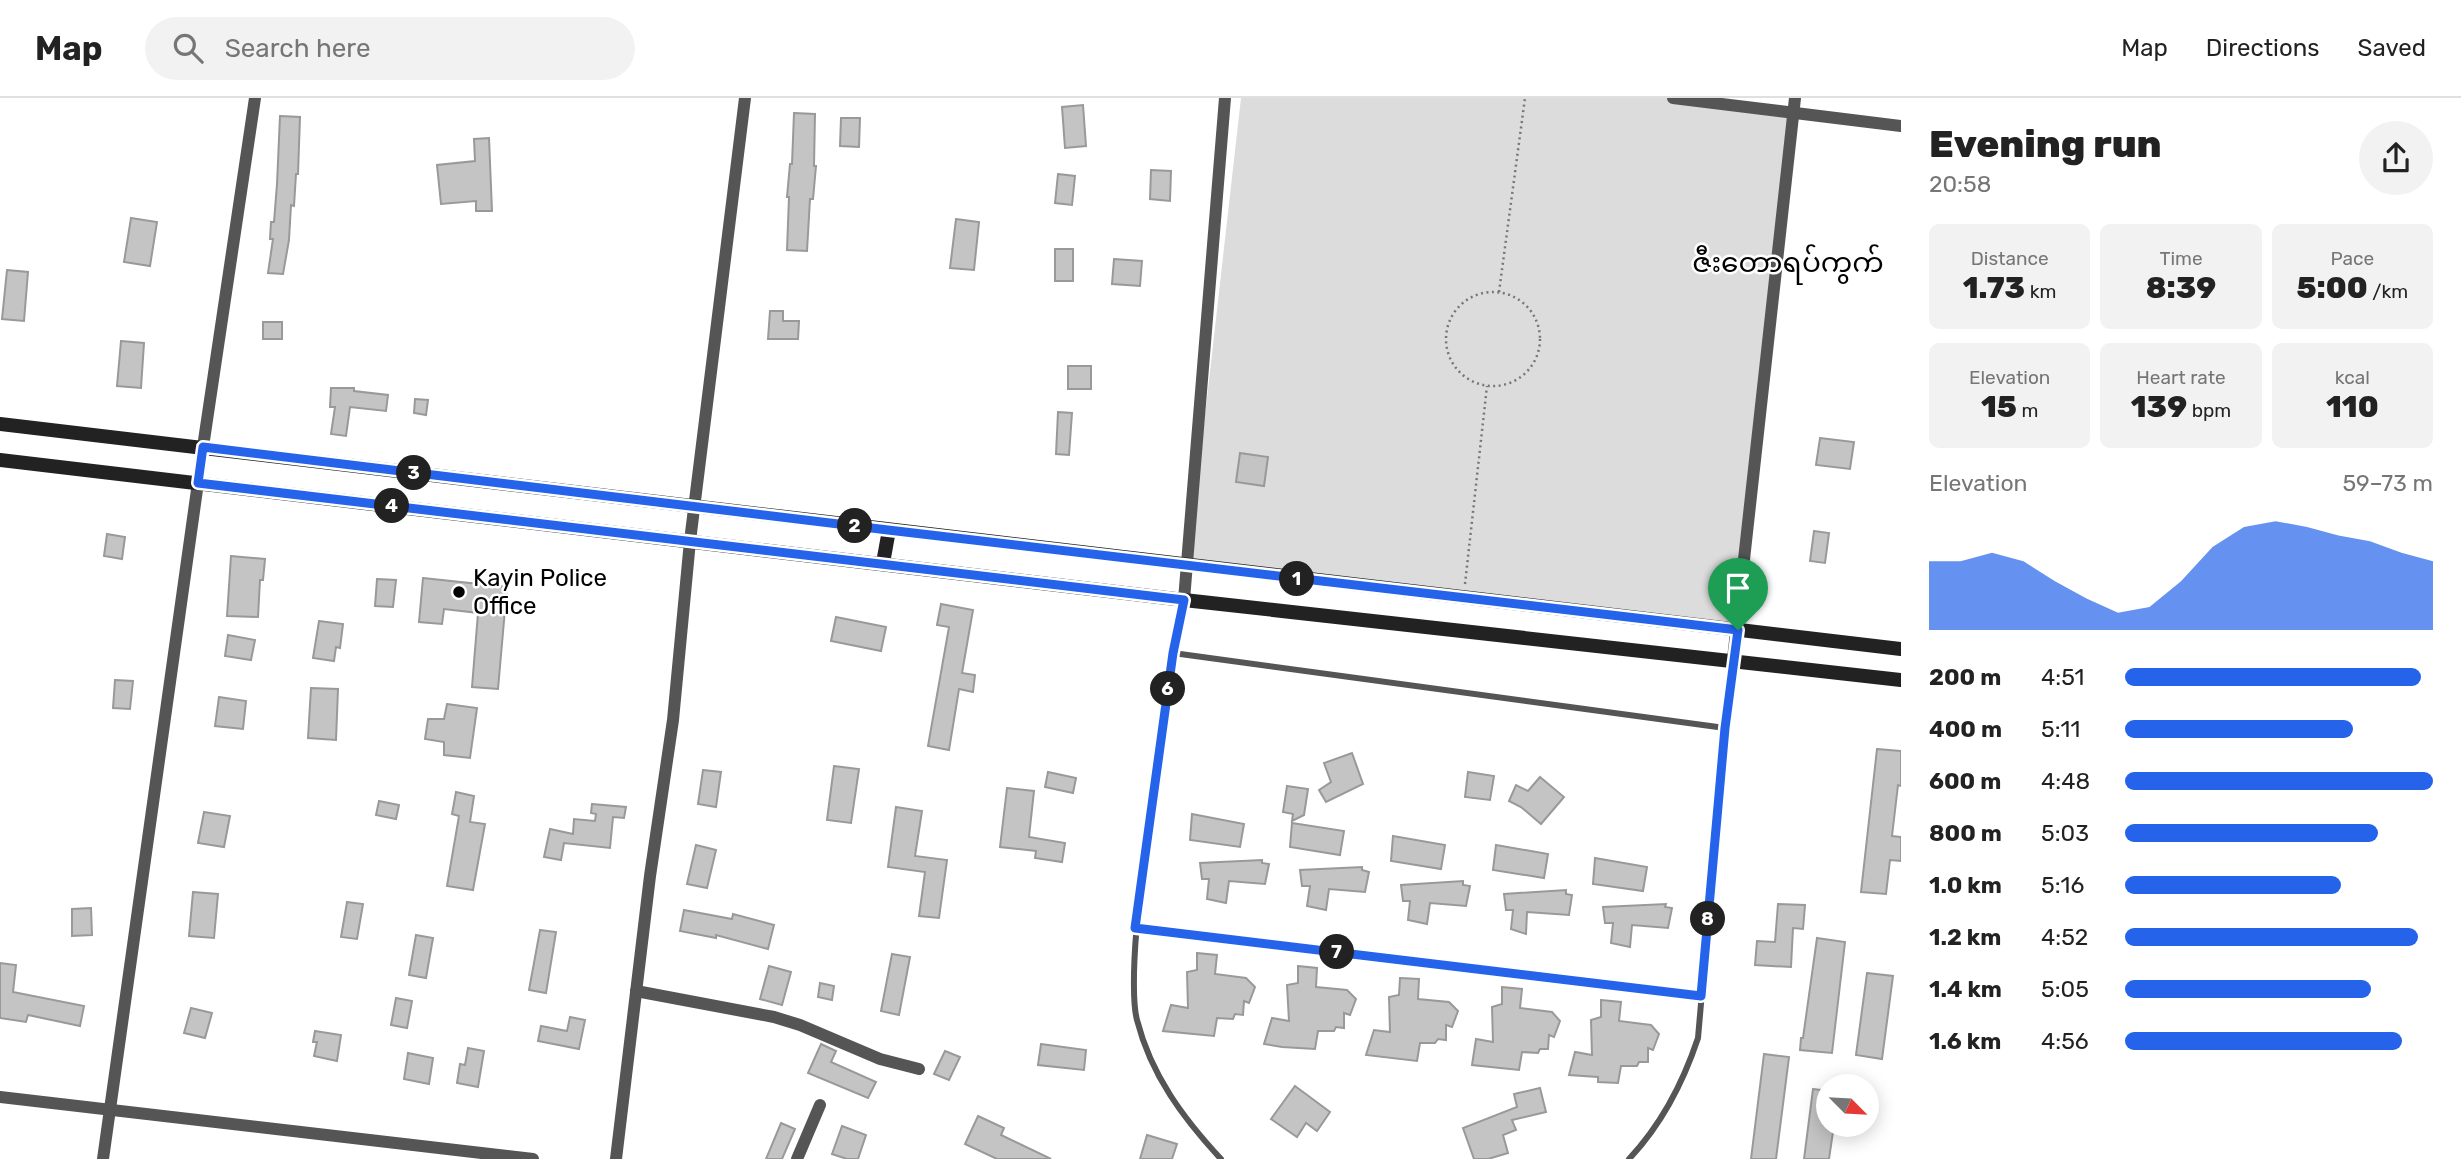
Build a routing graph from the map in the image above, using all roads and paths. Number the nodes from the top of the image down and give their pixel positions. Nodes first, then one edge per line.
1 (255, 98) edge
2 (745, 98) edge
3 (1225, 98) edge
4 (1525, 98) edge
5 (1672, 98) edge
6 (1794, 98) edge
7 (1792, 113) junction
8 (1901, 126) edge
9 (1499, 292) junction
10 (1487, 385) junction
11 (0, 424) edge
12 (203, 447) junction
13 (0, 460) edge
14 (198, 483) junction
15 (695, 507) junction
16 (888, 530) junction
17 (691, 541) junction
18 (883, 563) junction
19 (1188, 566) junction
20 (1464, 598) junction
21 (1184, 600) junction
22 (1738, 630) junction
23 (1901, 649) edge
24 (1173, 653) junction
25 (1733, 659) junction
26 (1901, 680) edge
27 (1725, 728) junction
28 (1135, 928) junction
29 (636, 991) junction
30 (1701, 996) junction
31 (919, 1069) dead end
32 (0, 1097) edge
33 (820, 1105) dead end
34 (109, 1110) junction
35 (103, 1159) edge
36 (533, 1159) edge
37 (616, 1159) edge
38 (797, 1159) edge
39 (1221, 1159) edge
40 (1629, 1159) edge

1 - 12 street
2 - 15 street
3 - 19 street
4 - 9 path
5 - 7 street
6 - 7 street
7 - 8 street
7 - 22 street
9 - 10 path
9 - 10 path
10 - 20 path
11 - 12 street
12 - 14 street
12 - 15 street
13 - 14 street
14 - 17 street
14 - 34 street
15 - 16 street
15 - 17 street
16 - 18 street
16 - 19 street
17 - 18 street
17 - 29 street
18 - 21 street
19 - 20 street
19 - 21 street
20 - 22 street
21 - 24 lane
21 - 25 street
22 - 23 street
22 - 25 street
24 - 27 lane
24 - 28 lane
25 - 26 street
25 - 27 lane
27 - 30 lane
28 - 30 lane
28 - 39 lane
29 - 31 street
29 - 37 street
30 - 40 lane
32 - 34 street
33 - 38 street
34 - 35 street
34 - 36 street

